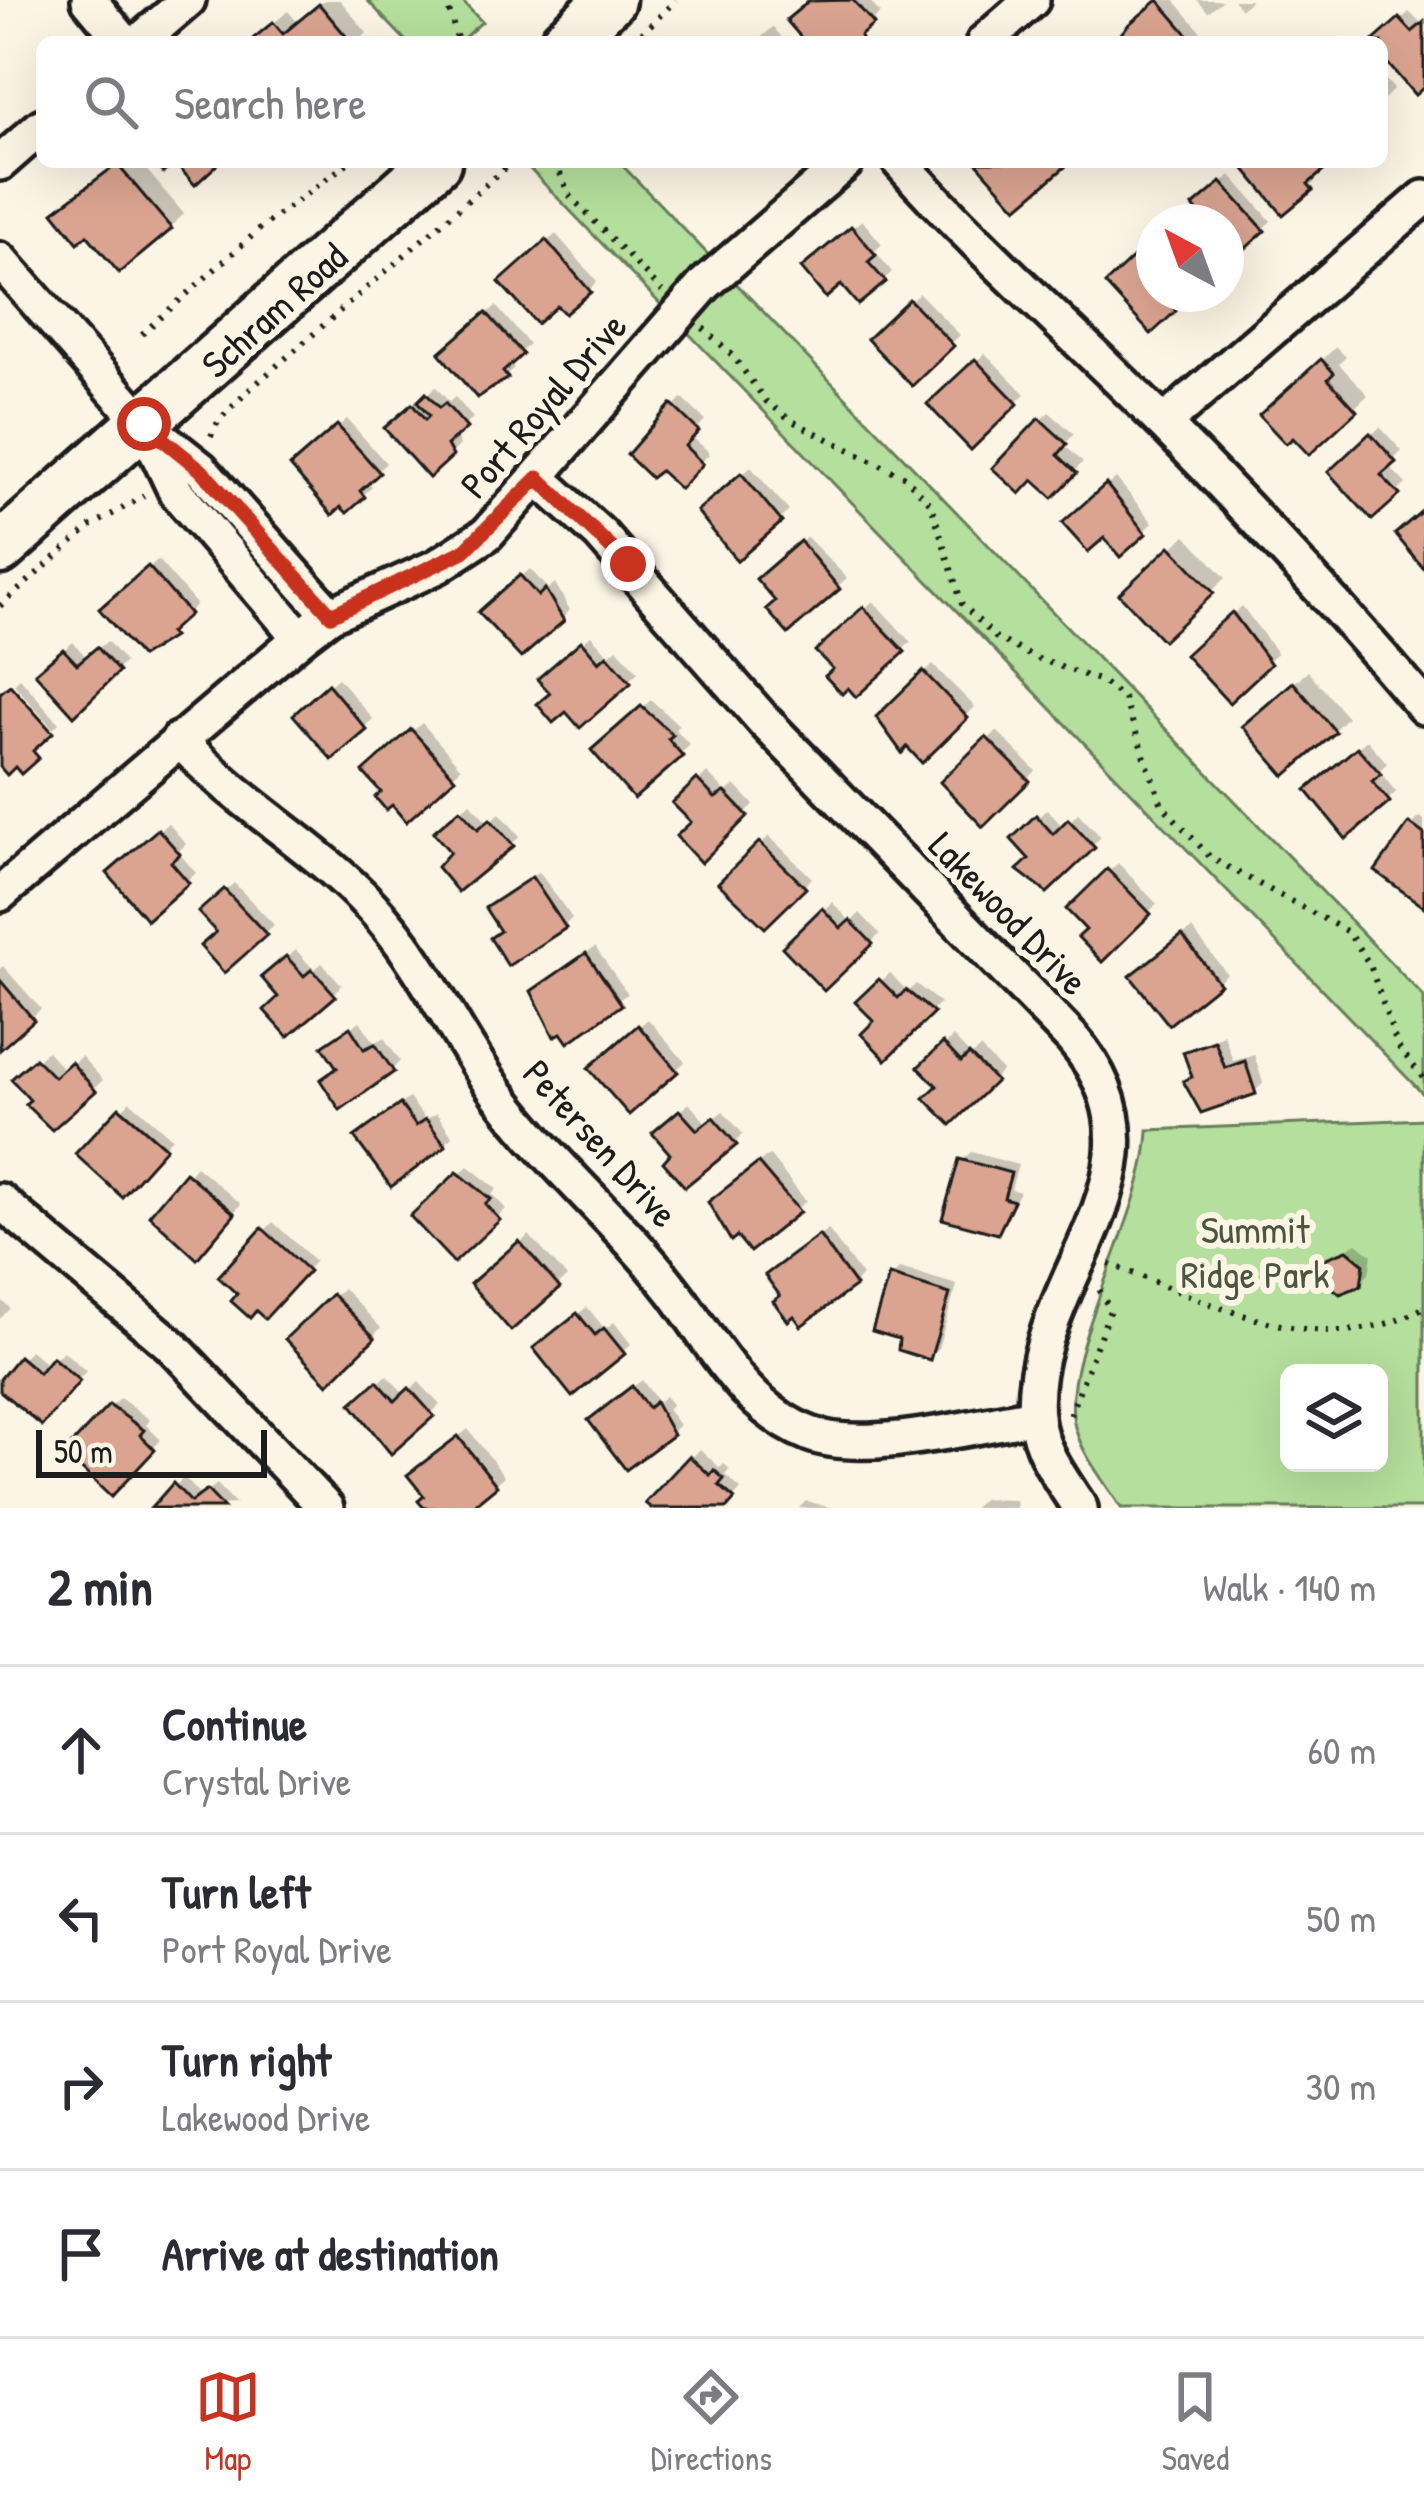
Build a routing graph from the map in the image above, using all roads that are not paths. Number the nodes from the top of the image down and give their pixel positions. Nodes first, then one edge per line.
1 (89, 0) edge
2 (188, 0) edge
3 (610, 0) edge
4 (1032, 0) edge
5 (119, 36) edge
6 (147, 36) edge
7 (571, 36) edge
8 (991, 36) edge
9 (36, 131) edge
10 (0, 163) edge
11 (429, 168) edge
12 (839, 168) edge
13 (904, 168) edge
14 (1424, 198) edge
15 (0, 260) edge
16 (1164, 423) junction
17 (144, 424) junction
18 (538, 478) junction
19 (0, 549) edge
20 (331, 615) junction
21 (300, 638) junction
22 (1424, 707) edge
23 (179, 739) junction
24 (0, 894) edge
25 (0, 1201) edge
26 (1036, 1416) junction
27 (326, 1508) edge
28 (1080, 1508) edge

1 - 5 street
2 - 6 street
3 - 7 main road
4 - 8 street
9 - 10 street
11 - 17 main road, Schram Road
12 - 18 street, Port Royal Drive
13 - 16 street
14 - 16 street
15 - 17 street
16 - 22 street
17 - 19 main road, Schram Road
17 - 20 street
17 - 21 street
18 - 20 street, Port Royal Drive
18 - 26 street, Lakewood Drive
20 - 21 street, Port Royal Drive
21 - 23 street, Port Royal Drive
23 - 24 street, Port Royal Drive
23 - 26 street, Petersen Drive
25 - 27 street
26 - 28 street, Lakewood Drive

